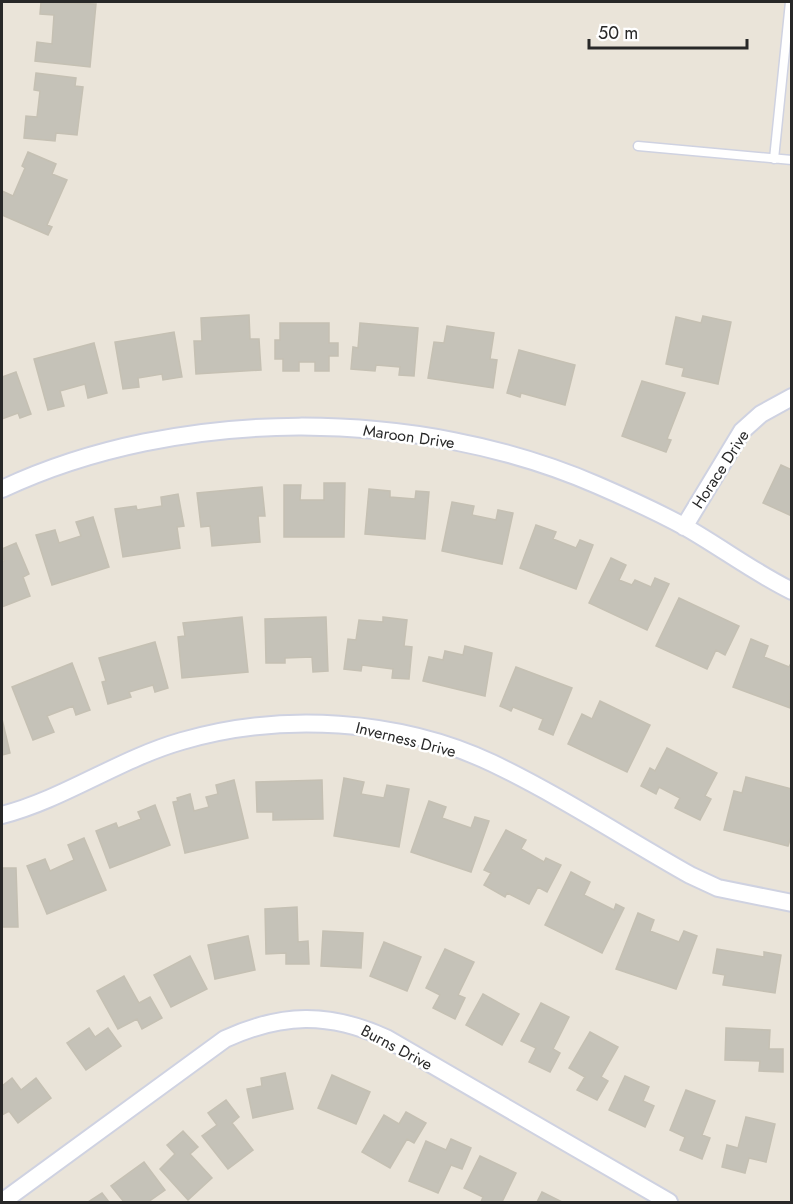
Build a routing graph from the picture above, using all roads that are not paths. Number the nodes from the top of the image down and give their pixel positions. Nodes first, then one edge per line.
1 (790, 2) edge
2 (638, 146) dead end
3 (774, 159) junction
4 (792, 160) edge
5 (792, 397) edge
6 (2, 489) edge
7 (684, 527) junction
8 (792, 591) edge
9 (2, 816) edge
10 (792, 903) edge
11 (2, 1203) edge
12 (669, 1203) edge

1 - 3 lane
2 - 3 lane
3 - 4 lane
5 - 7 street, Horace Drive
6 - 7 street, Maroon Drive
7 - 8 street, Maroon Drive
9 - 10 street, Inverness Drive
11 - 12 street, Burns Drive

